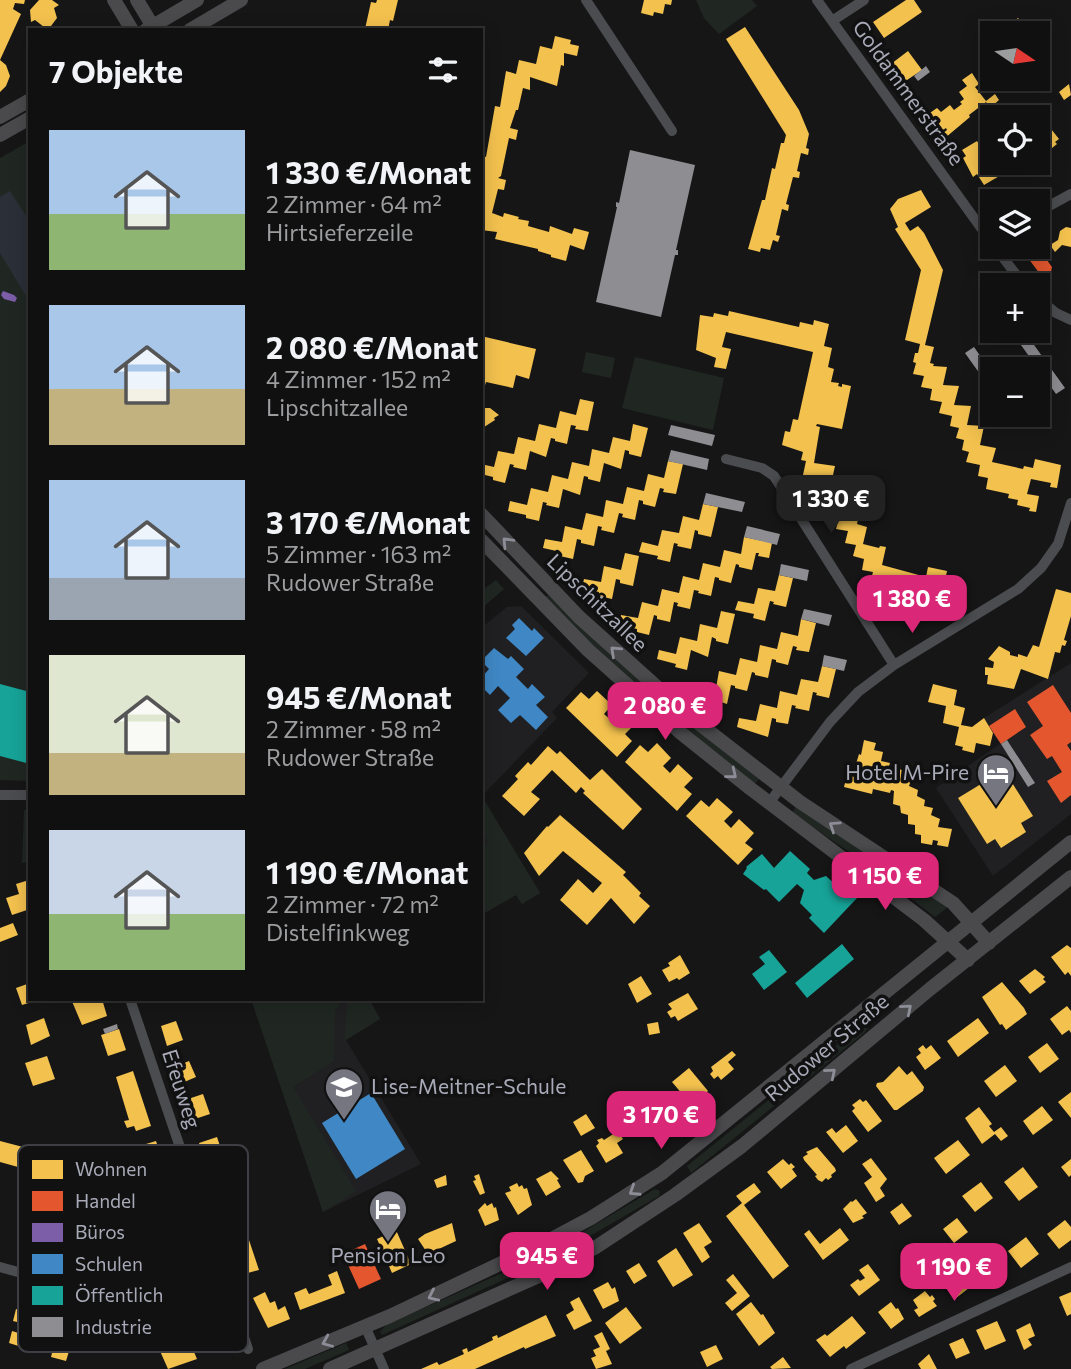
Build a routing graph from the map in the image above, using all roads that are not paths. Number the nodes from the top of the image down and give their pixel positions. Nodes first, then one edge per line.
1 (114, 0) edge
2 (137, 0) edge
3 (197, 0) edge
4 (241, 0) edge
5 (586, 0) edge
6 (817, 0) edge
7 (864, 0) edge
8 (832, 21) junction
9 (131, 28) edge
10 (151, 28) edge
11 (193, 28) edge
12 (28, 101) edge
13 (0, 117) edge
14 (28, 119) edge
15 (671, 131) dead end
16 (0, 135) edge
17 (1071, 194) edge
18 (1050, 205) edge
19 (980, 225) edge
20 (1050, 308) edge
21 (1071, 320) edge
22 (726, 460) dead end
23 (1071, 503) edge
24 (483, 516) edge
25 (483, 542) edge
26 (532, 570) junction
27 (520, 582) junction
28 (894, 665) junction
29 (781, 788) junction
30 (0, 795) edge
31 (28, 795) edge
32 (769, 803) junction
33 (1071, 842) edge
34 (1030, 876) junction
35 (1071, 877) edge
36 (1047, 897) junction
37 (972, 922) junction
38 (948, 942) junction
39 (989, 943) junction
40 (968, 960) junction
41 (131, 1001) edge
42 (867, 1007) junction
43 (884, 1028) junction
44 (179, 1145) edge
45 (662, 1173) junction
46 (675, 1195) junction
47 (0, 1267) edge
48 (1071, 1267) edge
49 (18, 1272) edge
50 (365, 1326) junction
51 (376, 1350) junction
52 (263, 1369) edge
53 (330, 1369) edge
54 (384, 1369) edge
55 (851, 1369) edge

1 - 9 main road
2 - 10 main road
3 - 10 main road
4 - 11 main road
5 - 15 street
6 - 8 street, Goldammerstraße
7 - 8 street
8 - 19 street, Goldammerstraße
12 - 13 main road
14 - 16 main road
17 - 18 street
20 - 21 street
22 - 28 street
23 - 28 street
26 -> 24 main road, Lipschitzallee
25 - 27 main road, Lipschitzallee
26 - 27 main road
29 -> 26 main road, Lipschitzallee
27 -> 32 main road, Lipschitzallee
28 - 29 street
29 - 32 street
37 -> 29 main road, Lipschitzallee
30 - 31 street
32 - 38 main road, Lipschitzallee
33 - 34 main road, Rudower Straße
34 - 36 main road
34 - 37 main road, Rudower Straße
35 - 36 main road, Rudower Straße
36 - 39 main road, Rudower Straße
37 - 38 main road, Rudower Straße
37 - 39 main road, Lipschitzallee
38 - 40 main road, Lipschitzallee
38 - 42 main road, Rudower Straße
39 - 40 main road, Rudower Straße
43 -> 40 main road, Rudower Straße
41 - 44 street, Efeuweg
42 - 43 main road
42 - 45 main road, Rudower Straße
46 -> 43 main road, Rudower Straße
45 - 46 main road
45 -> 50 main road, Rudower Straße
46 - 51 main road, Rudower Straße
47 - 49 street
48 - 55 street
50 - 51 street
50 -> 52 main road, Rudower Straße
51 - 53 main road, Rudower Straße
51 - 54 street

